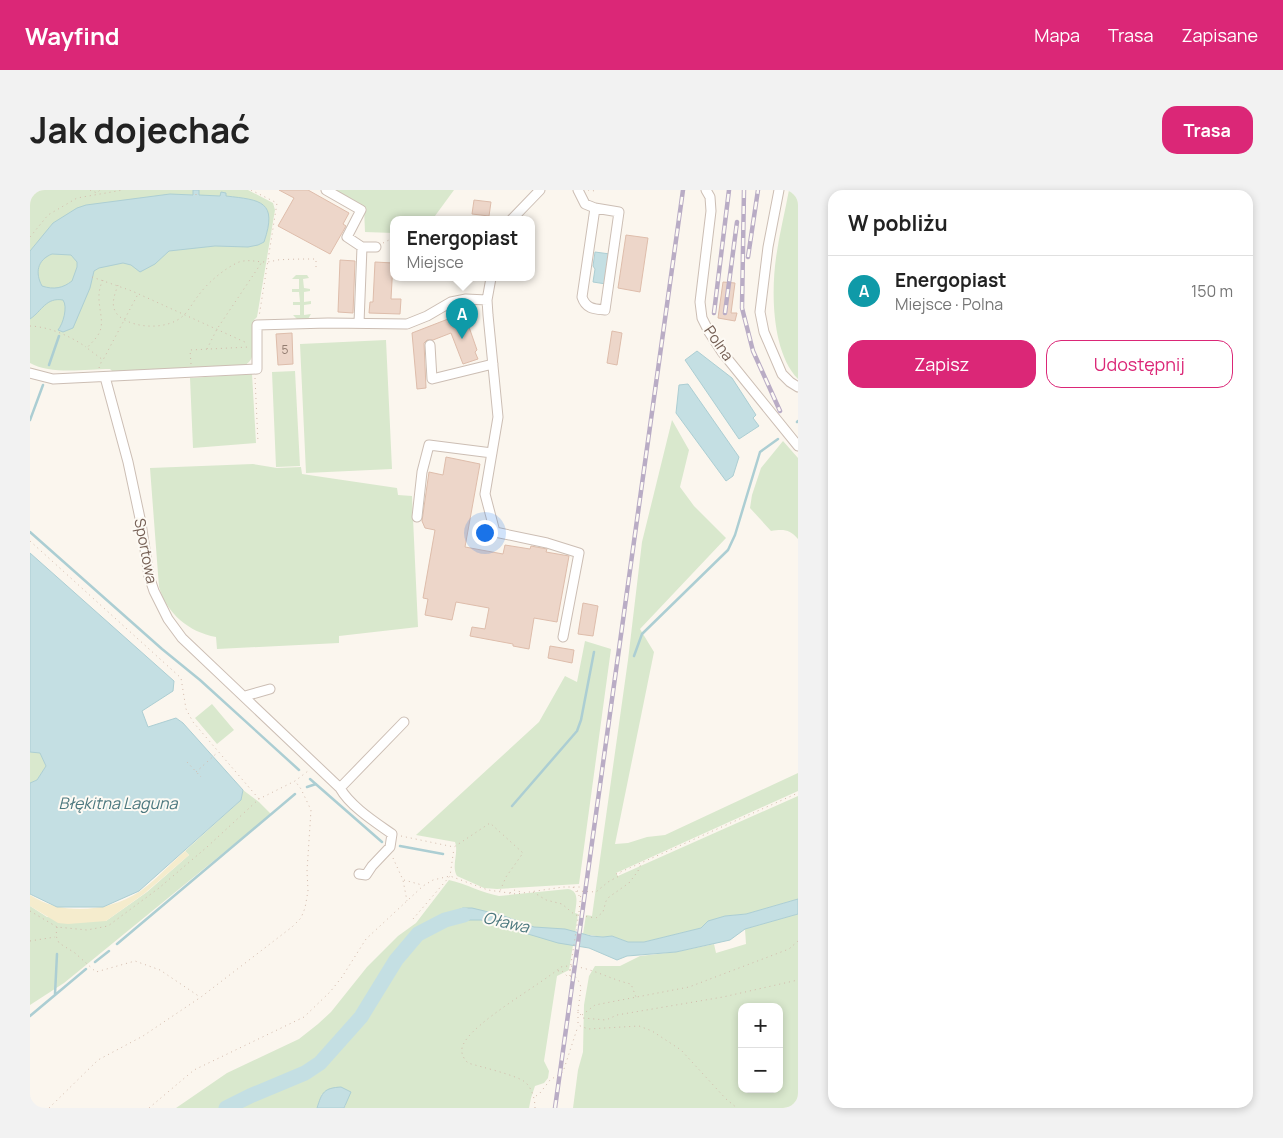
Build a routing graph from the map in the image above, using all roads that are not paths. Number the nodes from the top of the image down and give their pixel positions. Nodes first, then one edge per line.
1 (326, 190) edge
2 (540, 190) edge
3 (578, 190) edge
4 (706, 190) edge
5 (779, 190) edge
6 (594, 208) junction
7 (515, 216) edge
8 (362, 247) junction
9 (376, 247) road end
10 (491, 281) edge
11 (488, 300) junction
12 (359, 323) junction
13 (430, 345) dead end
14 (493, 364) junction
15 (30, 373) edge
16 (105, 377) junction
17 (798, 387) edge
18 (798, 445) edge
19 (492, 453) junction
20 (417, 517) dead end
21 (563, 636) dead end
22 (270, 689) dead end
23 (245, 696) junction
24 (404, 722) dead end
25 (340, 788) junction
26 (359, 874) dead end

1 - 8 street
2 - 7 street
3 - 6 street
4 - 18 street, Polna
5 - 17 street
6 - 6 street
8 - 9 street
8 - 12 street
10 - 11 street
11 - 12 street
11 - 14 street
12 - 16 street
13 - 14 street
14 - 19 street
15 - 16 street
16 - 23 street, Sportowa
19 - 20 street
19 - 21 street
22 - 23 street
23 - 25 street, Sportowa
24 - 25 street
25 - 26 street, Sportowa

